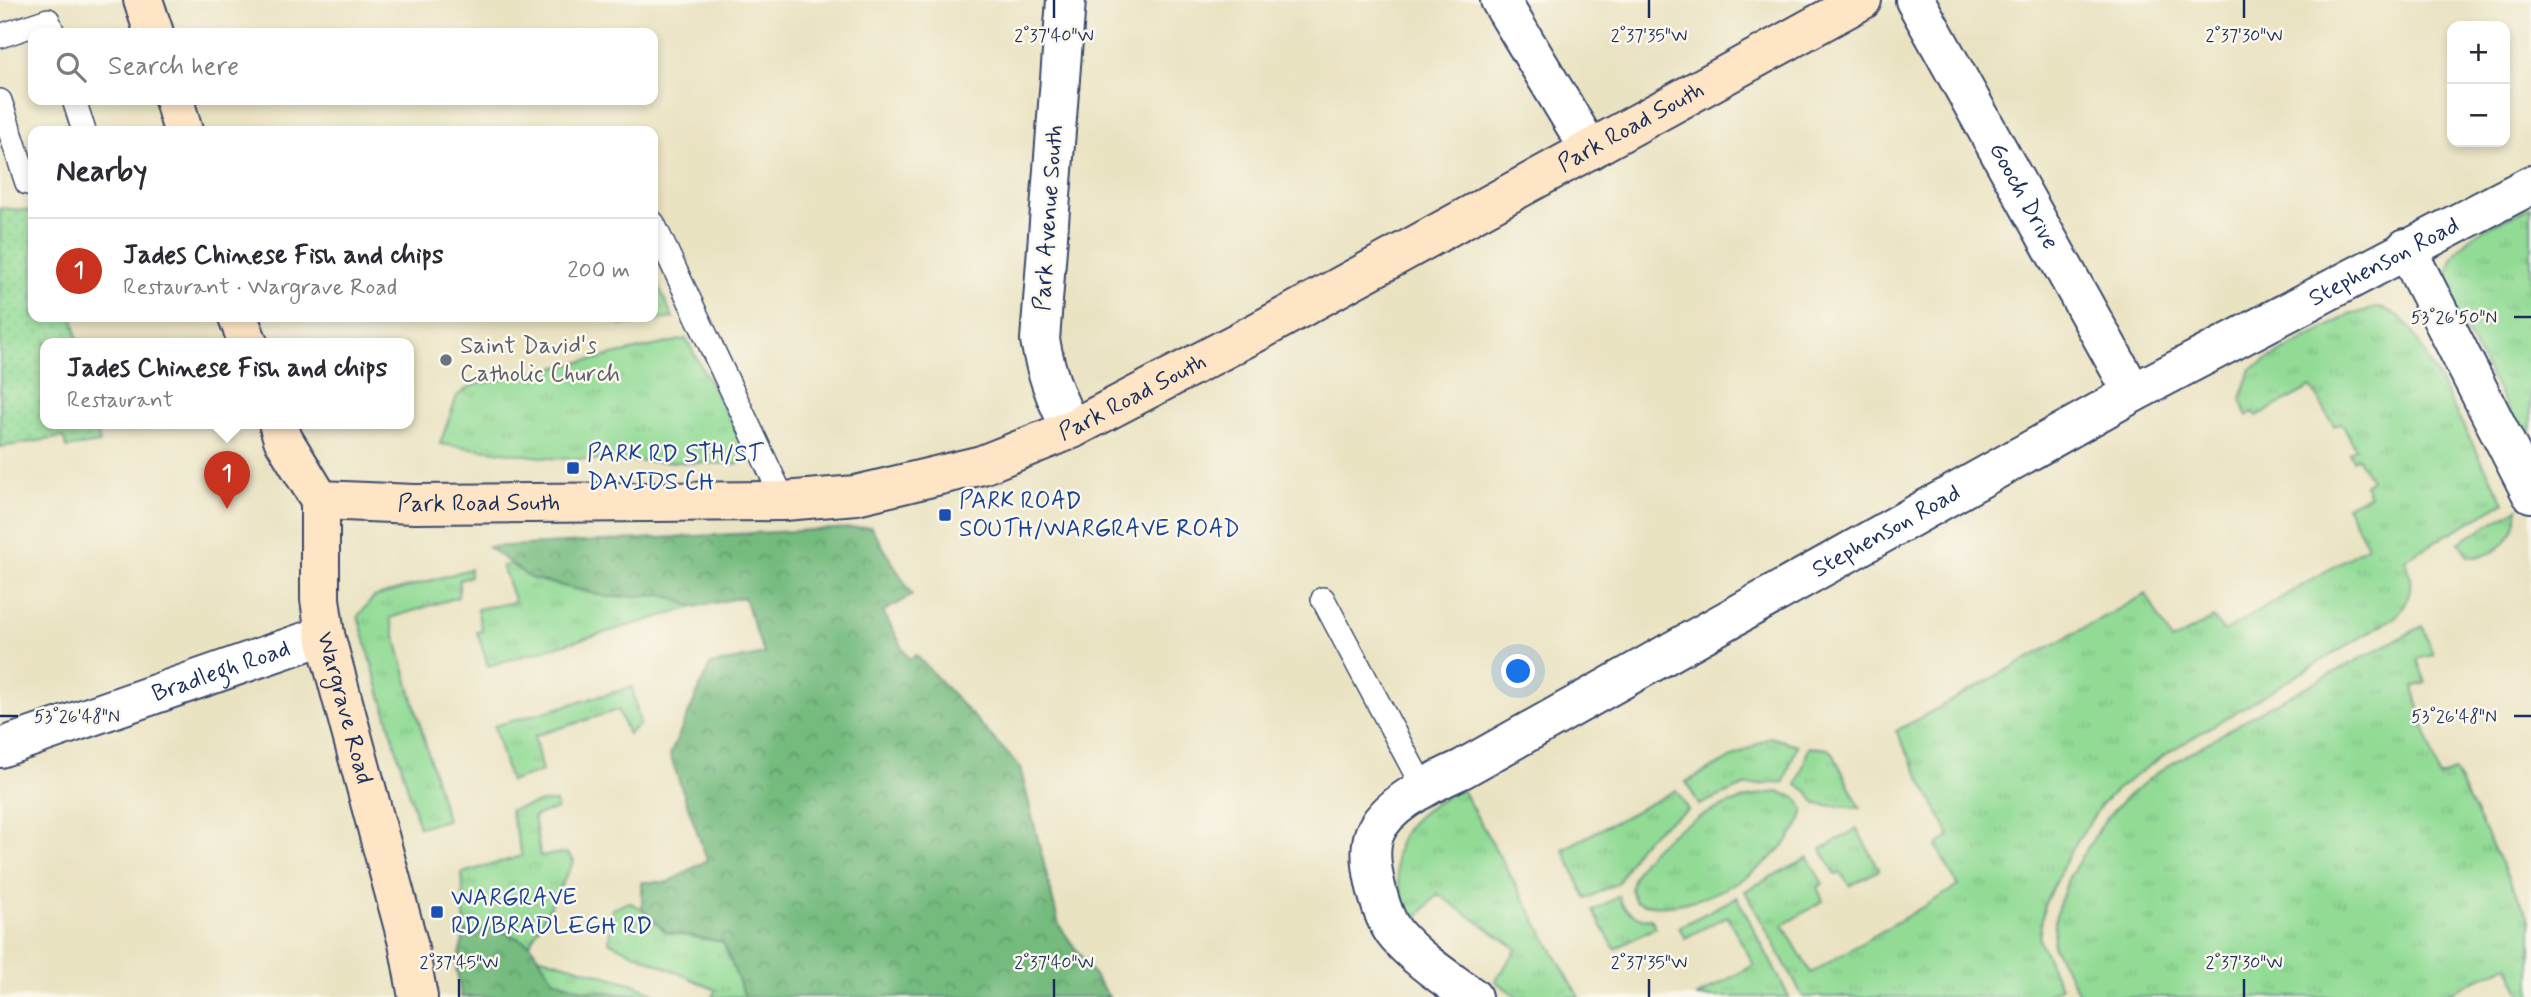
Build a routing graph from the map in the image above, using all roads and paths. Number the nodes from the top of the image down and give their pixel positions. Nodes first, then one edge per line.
1 (143, 0) edge
2 (1066, 0) edge
3 (1500, 0) edge
4 (1862, 0) edge
5 (1914, 0) edge
6 (51, 28) edge
7 (152, 28) edge
8 (0, 36) edge
9 (0, 100) edge
10 (76, 105) edge
11 (175, 105) edge
12 (82, 126) edge
13 (182, 126) edge
14 (1590, 150) junction
15 (28, 183) edge
16 (2531, 185) edge
17 (658, 234) edge
18 (2406, 248) junction
19 (2133, 394) junction
20 (280, 429) edge
21 (1072, 429) junction
22 (2531, 493) edge
23 (320, 500) junction
24 (784, 501) junction
25 (1323, 599) dead end
26 (324, 635) junction
27 (0, 748) edge
28 (1423, 788) junction
29 (1417, 956) junction
30 (418, 997) edge
31 (1429, 997) edge
32 (1472, 997) edge

1 - 7 street
2 - 21 street, Park Avenue South
3 - 14 street
4 - 14 street, Park Road South
5 - 19 street, Gooch Drive
6 - 8 lane
9 - 15 lane
10 - 12 lane
11 - 13 street
14 - 21 street, Park Road South
16 - 18 street, Stephenson Road
17 - 24 lane
18 - 19 street, Stephenson Road
18 - 22 street
19 - 28 street, Stephenson Road
20 - 23 street
21 - 24 street, Park Road South
23 - 24 street, Park Road South
23 - 26 street, Wargrave Road
25 - 28 lane
26 - 27 street, Bradlegh Road
26 - 30 street, Wargrave Road
28 - 29 street, Stephenson Road
29 - 31 street, Stephenson Road
29 - 32 street, Stephenson Road

